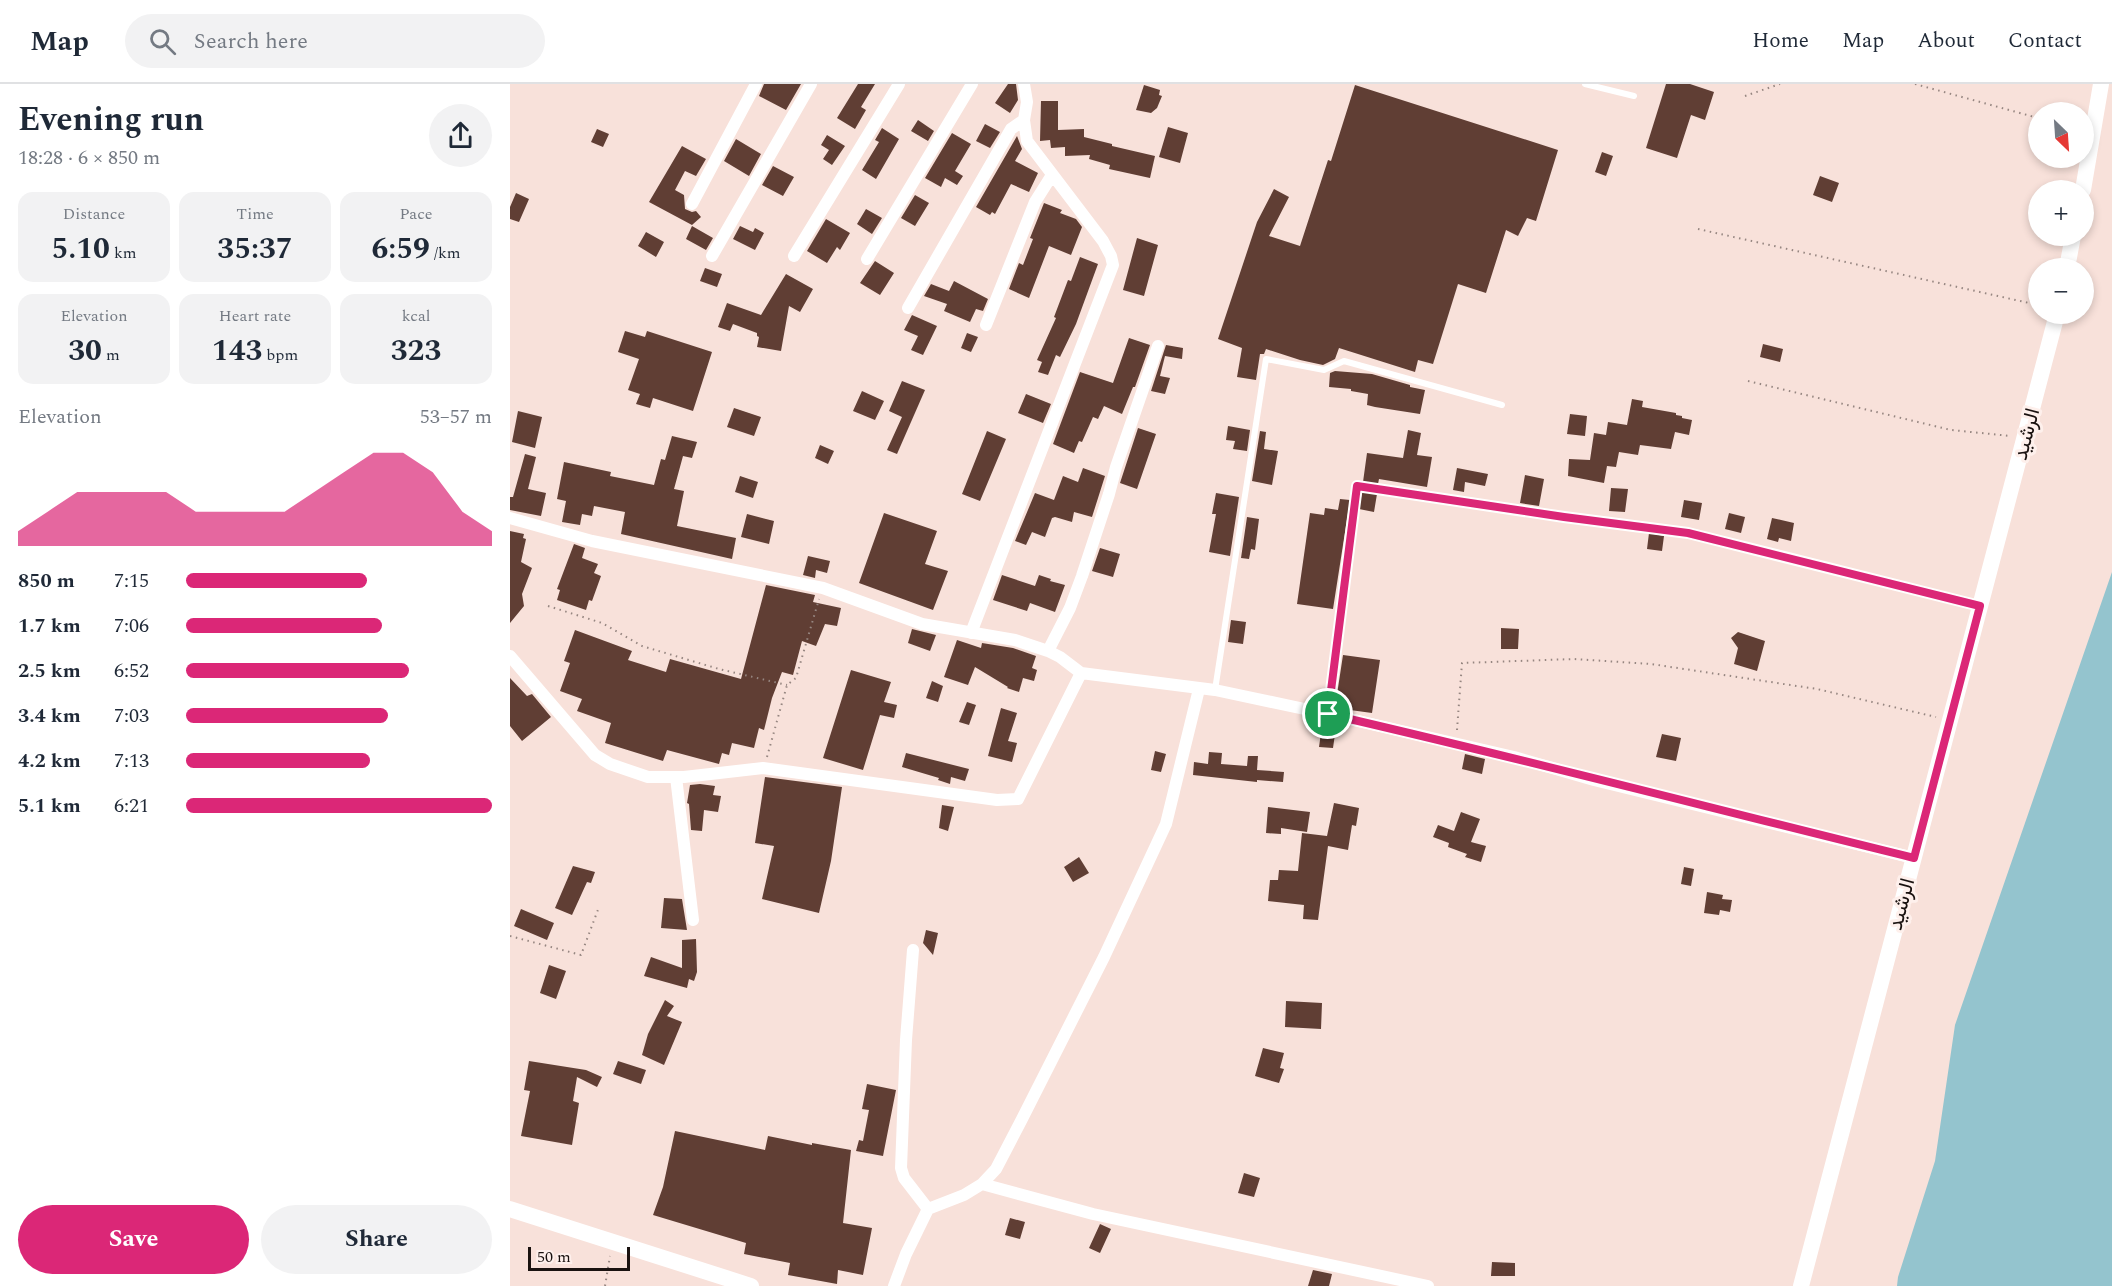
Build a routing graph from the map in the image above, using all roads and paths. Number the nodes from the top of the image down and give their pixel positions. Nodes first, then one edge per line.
1 (756, 84) edge
2 (811, 84) edge
3 (899, 84) edge
4 (972, 84) edge
5 (1024, 84) edge
6 (1585, 84) edge
7 (1780, 84) edge
8 (1915, 84) edge
9 (2101, 84) edge
10 (1634, 96) dead end
11 (1746, 96) dead end
12 (2028, 115) edge
13 (1024, 120) junction
14 (1052, 175) junction
15 (2085, 180) edge
16 (692, 204) dead end
17 (1698, 229) dead end
18 (712, 256) dead end
19 (794, 256) dead end
20 (867, 259) dead end
21 (2028, 302) edge
22 (908, 308) dead end
23 (2054, 324) edge
24 (986, 325) dead end
25 (1158, 346) dead end
26 (1748, 381) dead end
27 (1502, 405) dead end
28 (2026, 438) junction
29 (510, 518) edge
30 (822, 588) junction
31 (548, 606) dead end
32 (1980, 606) junction
33 (971, 633) junction
34 (1048, 651) junction
35 (510, 656) edge
36 (1081, 673) junction
37 (787, 685) junction
38 (1199, 689) junction
39 (1215, 690) junction
40 (1328, 714) junction
41 (1950, 720) junction
42 (1451, 742) junction
43 (763, 768) junction
44 (676, 777) junction
45 (1914, 858) junction
46 (599, 907) dead end
47 (693, 920) dead end
48 (510, 936) edge
49 (913, 950) dead end
50 (982, 1184) junction
51 (510, 1209) edge
52 (928, 1209) junction
53 (612, 1242) junction
54 (605, 1286) edge
55 (751, 1286) edge
56 (894, 1286) edge
57 (1428, 1286) edge
58 (1801, 1286) edge

1 - 16 street
2 - 18 street
3 - 19 street
4 - 20 street
5 - 13 street
6 - 10 lane
7 - 11 path
8 - 12 path
9 - 15 main road
13 - 14 street
13 - 22 street
14 - 24 street
14 - 33 street
17 - 21 path
23 - 28 main road, الرشيد
25 - 34 street
26 - 28 path
27 - 39 lane
28 - 32 main road, الرشيد
29 - 30 street
30 - 33 street
30 - 37 path
31 - 37 path
32 - 40 lane
32 - 41 main road, الرشيد
33 - 34 street
34 - 36 street
35 - 44 street
36 - 38 street
36 - 43 street
37 - 43 path
38 - 39 street
38 - 50 street
39 - 40 street
40 - 42 street
41 - 42 path
41 - 45 main road, الرشيد
42 - 45 street
43 - 44 street
44 - 47 street
45 - 58 main road, الرشيد
46 - 48 path
49 - 52 street
50 - 52 street
50 - 57 street
51 - 53 main road
52 - 56 street
53 - 54 path
53 - 55 main road

